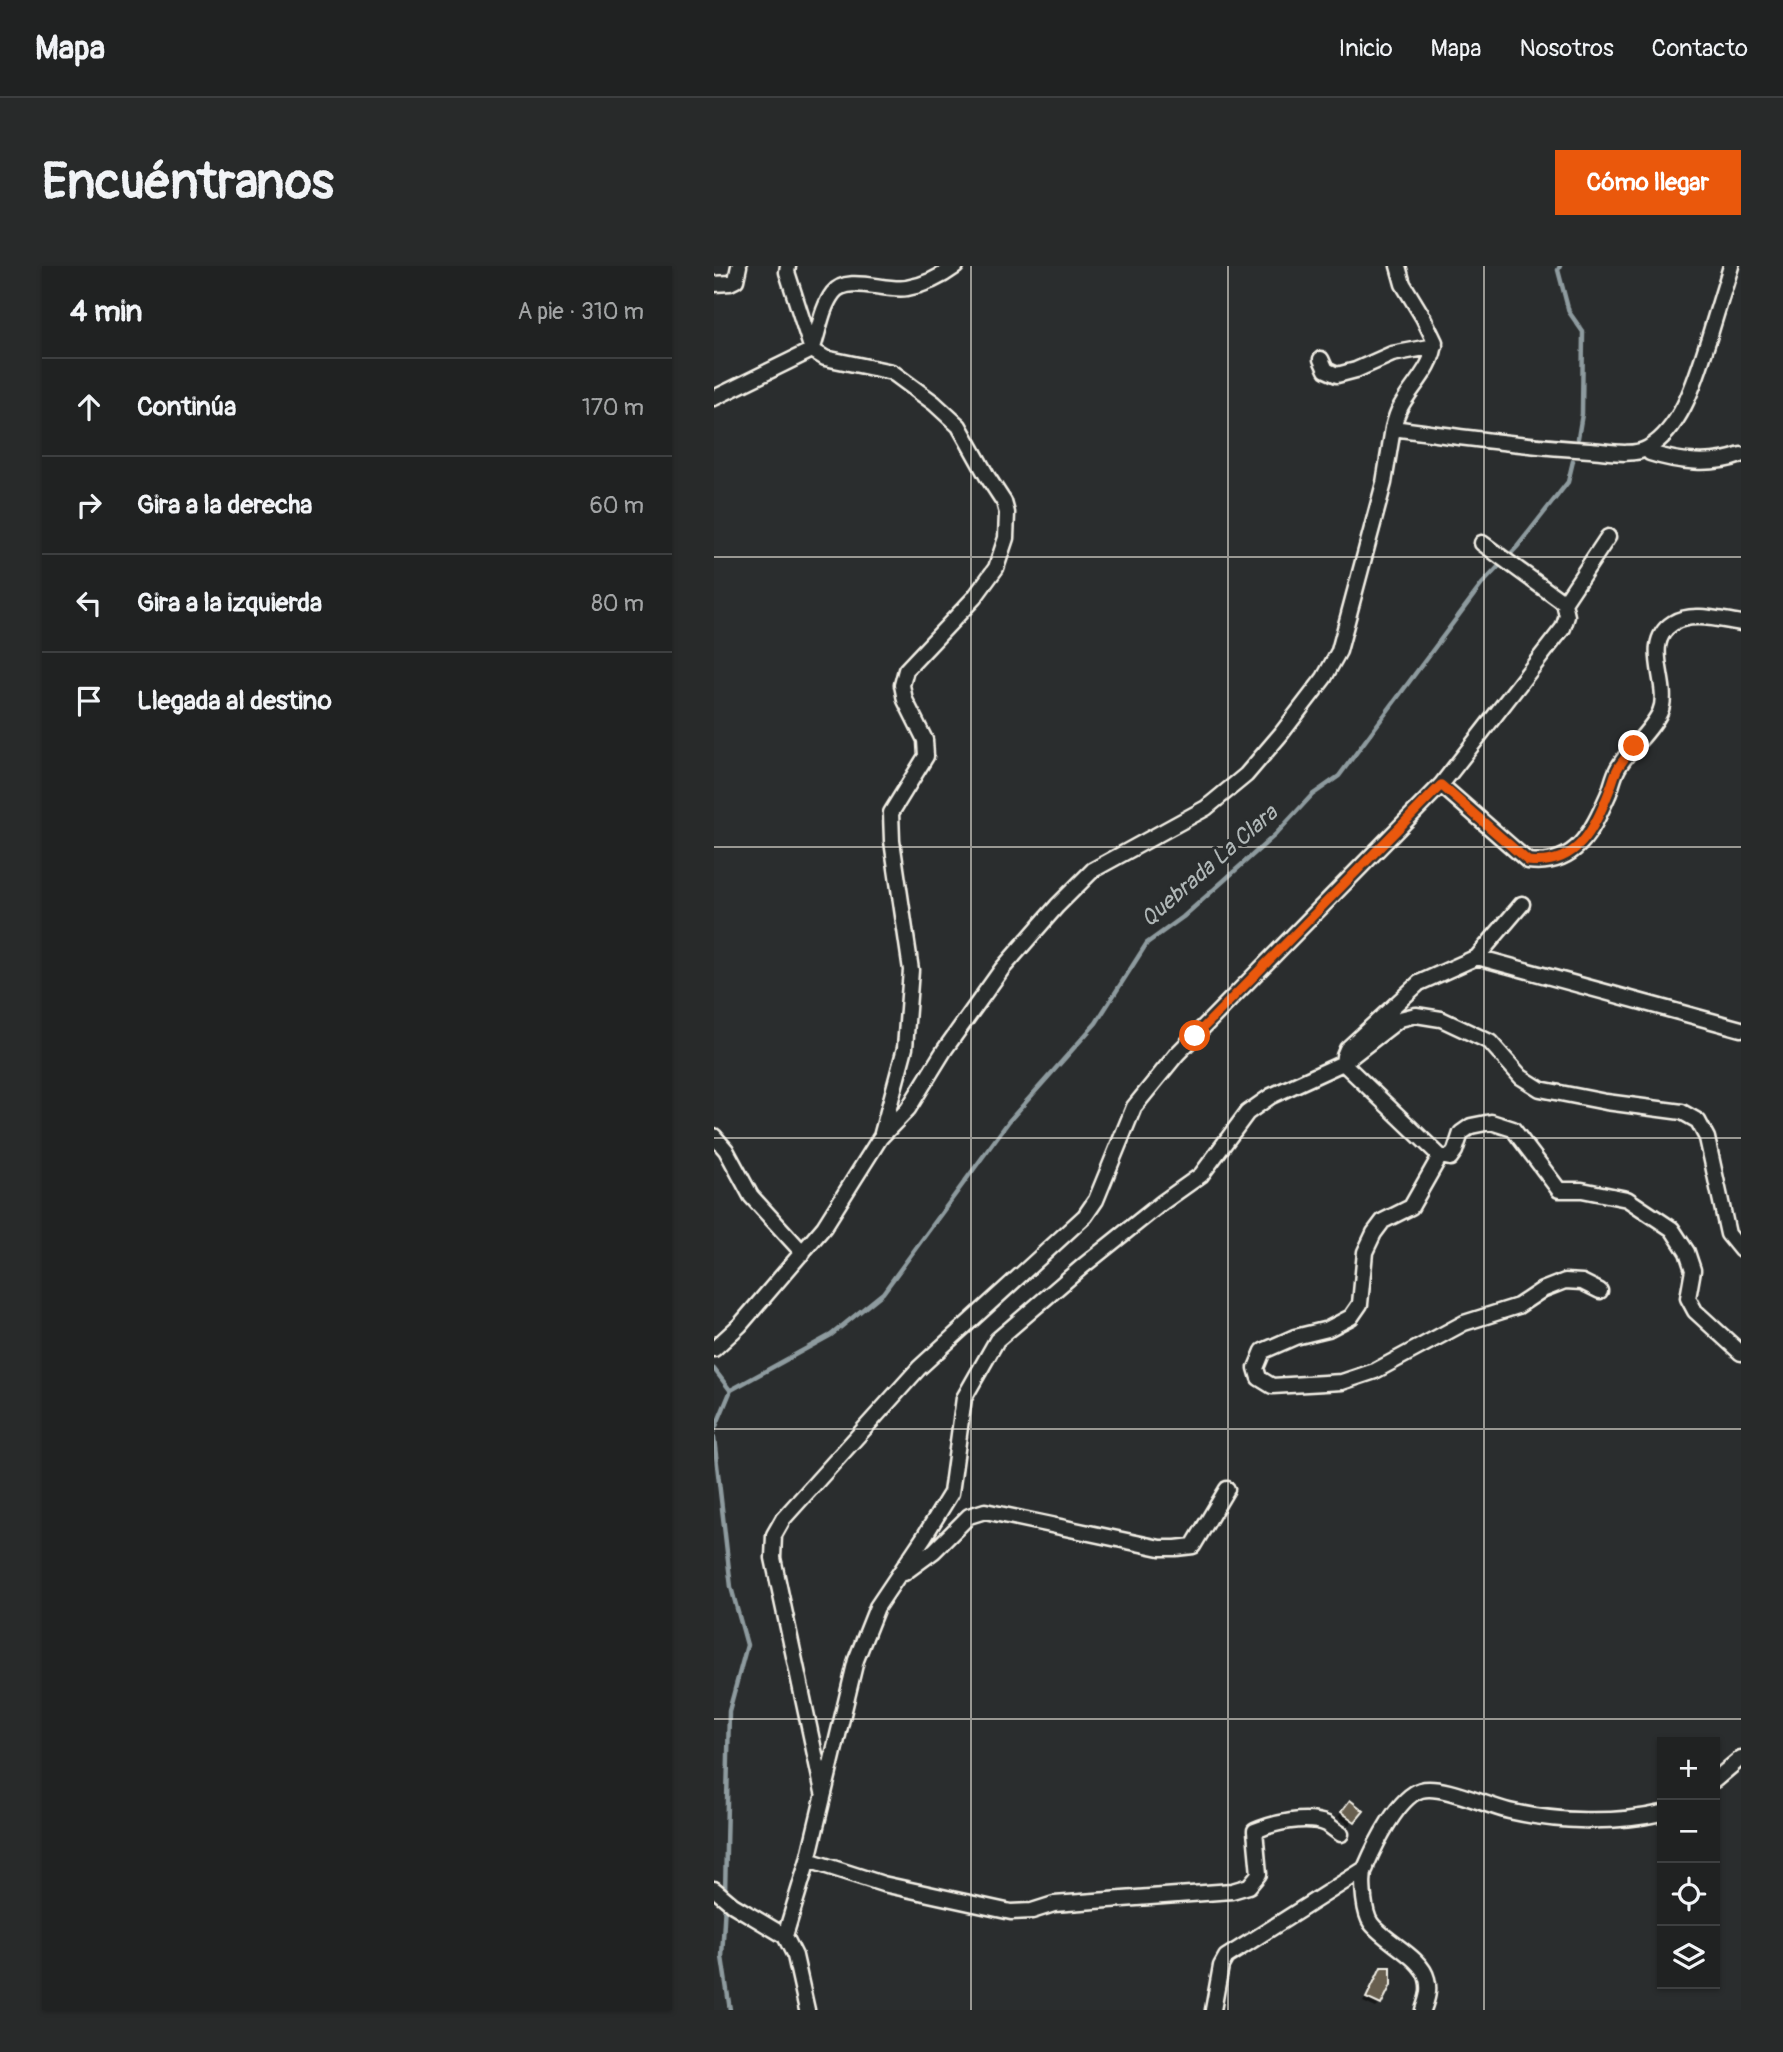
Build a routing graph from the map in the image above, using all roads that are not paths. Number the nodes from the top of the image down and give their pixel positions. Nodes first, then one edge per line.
1 (739, 266) edge
2 (788, 266) edge
3 (956, 266) edge
4 (1398, 266) edge
5 (1731, 266) edge
6 (714, 284) edge
7 (1434, 346) junction
8 (813, 350) junction
9 (1321, 359) dead end
10 (714, 398) edge
11 (1393, 428) junction
12 (1647, 449) junction
13 (1741, 455) edge
14 (1608, 537) dead end
15 (1482, 543) dead end
16 (1564, 603) junction
17 (1741, 623) edge
18 (1441, 785) junction
19 (1522, 904) dead end
20 (1478, 957) junction
21 (1741, 1029) edge
22 (1343, 1063) junction
23 (714, 1136) edge
24 (880, 1138) junction
25 (1440, 1156) junction
26 (1741, 1250) edge
27 (803, 1253) junction
28 (1600, 1291) dead end
29 (714, 1349) edge
30 (1741, 1353) edge
31 (1227, 1489) dead end
32 (895, 1580) junction
33 (1741, 1758) edge
34 (1720, 1776) edge
35 (824, 1797) junction
36 (1657, 1814) edge
37 (1341, 1834) dead end
38 (808, 1860) junction
39 (1366, 1868) junction
40 (714, 1890) edge
41 (785, 1936) junction
42 (807, 2010) edge
43 (1213, 2010) edge
44 (1423, 2010) edge

1 - 6 street
2 - 8 street
3 - 8 street
4 - 7 street
5 - 12 street
7 - 9 street
7 - 11 street
8 - 10 street
8 - 24 street
11 - 12 street
11 - 24 street
12 - 13 street
14 - 16 street
15 - 16 street
16 - 18 street
17 - 18 street
18 - 35 street
19 - 20 street
20 - 21 street
20 - 22 street
22 - 25 street
22 - 26 street
22 - 32 street
23 - 27 street
24 - 27 street
25 - 28 street
25 - 30 street
27 - 29 street
31 - 32 street
32 - 35 street
33 - 34 street
35 - 38 street
36 - 39 street
37 - 38 street
38 - 41 street
39 - 43 street
39 - 44 street
40 - 41 street
41 - 42 street

